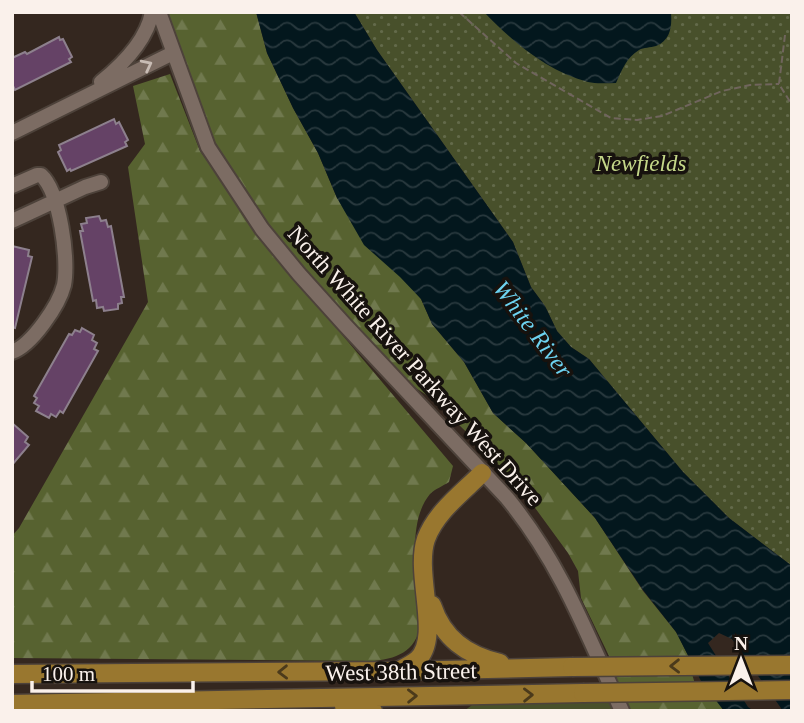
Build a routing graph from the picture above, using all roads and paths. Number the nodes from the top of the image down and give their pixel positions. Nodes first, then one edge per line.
1 (152, 12) edge
2 (159, 12) edge
3 (459, 12) edge
4 (785, 35) dead end
5 (173, 52) junction
6 (779, 84) junction
7 (78, 100) junction
8 (792, 105) edge
9 (12, 133) edge
10 (101, 182) dead end
11 (12, 186) edge
12 (56, 201) junction
13 (12, 221) edge
14 (12, 352) edge
15 (482, 473) junction
16 (422, 564) junction
17 (792, 665) edge
18 (523, 668) junction
19 (398, 671) junction
20 (12, 674) edge
21 (792, 690) edge
22 (474, 695) junction
23 (275, 700) junction
24 (12, 704) edge
25 (373, 711) edge
26 (455, 711) edge
27 (622, 711) edge

1 - 7 street
2 - 5 street, North White River Parkway West Drive
3 - 6 path
4 - 6 path
7 -> 5 street
5 - 15 street, North White River Parkway West Drive
6 - 8 path
7 - 9 street
10 - 12 street
11 - 12 street
12 - 13 street
12 - 14 street
15 - 16 main road
15 - 27 street, North White River Parkway West Drive
16 - 18 main road
16 - 19 main road
17 -> 18 main road, West 38th Street, bridge
18 - 19 main road, West 38th Street
19 -> 20 main road, West 38th Street
22 -> 21 main road, West 38th Street, bridge
23 -> 22 main road, West 38th Street
22 - 26 main road
23 - 24 main road, West 38th Street
23 - 25 main road

